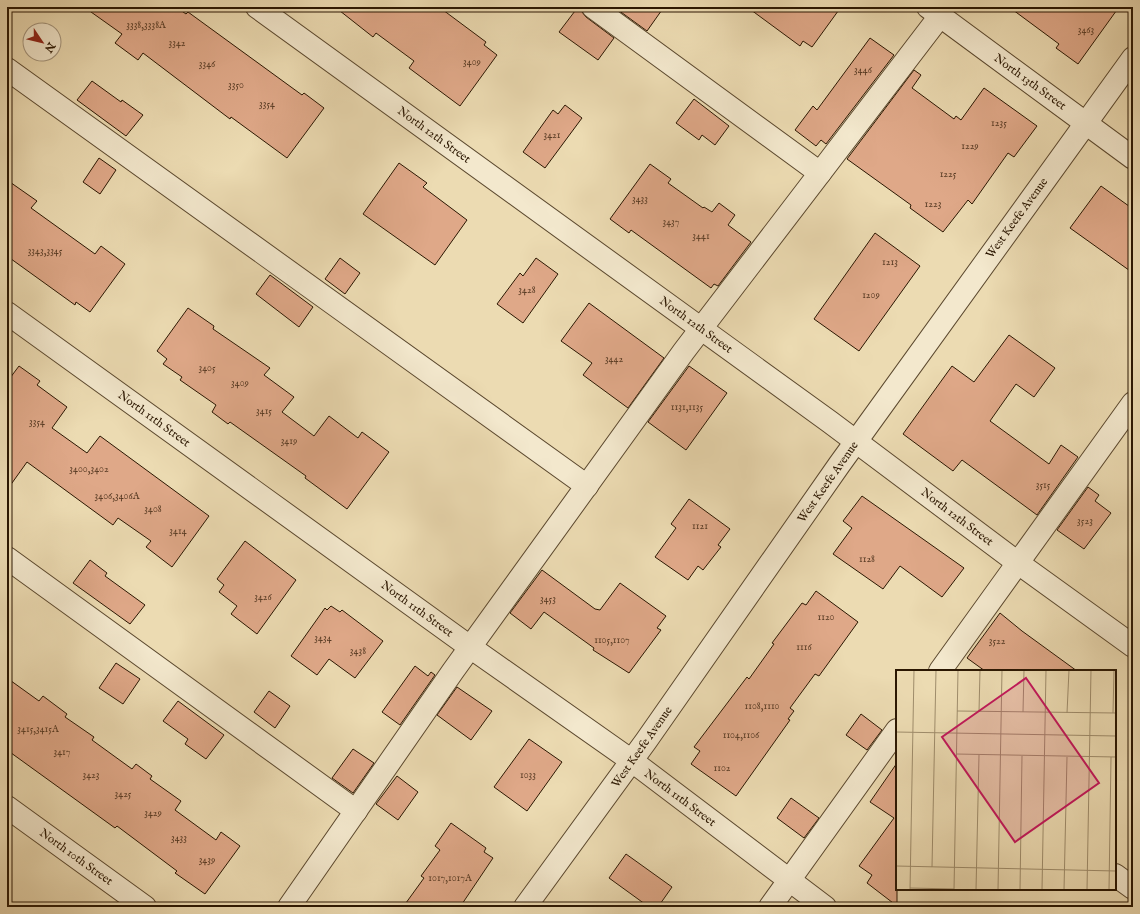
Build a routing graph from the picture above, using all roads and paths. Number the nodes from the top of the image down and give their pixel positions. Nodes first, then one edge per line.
1 (257, 7) edge
2 (593, 7) edge
3 (934, 12) edge
4 (1133, 58) edge
5 (7, 69) edge
6 (1086, 123) junction
7 (1133, 158) edge
8 (820, 173) junction
9 (7, 313) edge
10 (701, 329) junction
11 (1133, 403) edge
12 (856, 441) junction
13 (586, 486) junction
14 (7, 558) edge
15 (1018, 562) junction
16 (1133, 646) edge
17 (470, 647) junction
18 (941, 670) edge
19 (896, 731) edge
20 (632, 761) junction
21 (7, 807) edge
22 (356, 811) junction
23 (1116, 876) edge
24 (789, 881) junction
25 (1133, 888) edge
26 (145, 907) edge
27 (289, 907) edge
28 (525, 907) edge
29 (770, 907) edge
30 (824, 907) edge

1 - 10 street, North 12th Street
2 - 8 street
3 - 6 street, North 13th Street
3 - 8 street
4 - 6 street, West Keefe Avenue
5 - 13 street
6 - 7 street, North 13th Street
6 - 12 street, West Keefe Avenue
8 - 10 street
9 - 17 street, North 11th Street
10 - 12 street, North 12th Street
10 - 13 street
11 - 15 street
12 - 15 street, North 12th Street
12 - 20 street, West Keefe Avenue
13 - 17 street
14 - 22 street
15 - 16 street, North 12th Street
15 - 18 street
17 - 20 street, North 11th Street
17 - 22 street
19 - 24 street
20 - 24 street, North 11th Street
20 - 28 street, West Keefe Avenue
21 - 26 street, North 10th Street
22 - 27 street
23 - 25 street
24 - 29 street
24 - 30 street, North 11th Street

